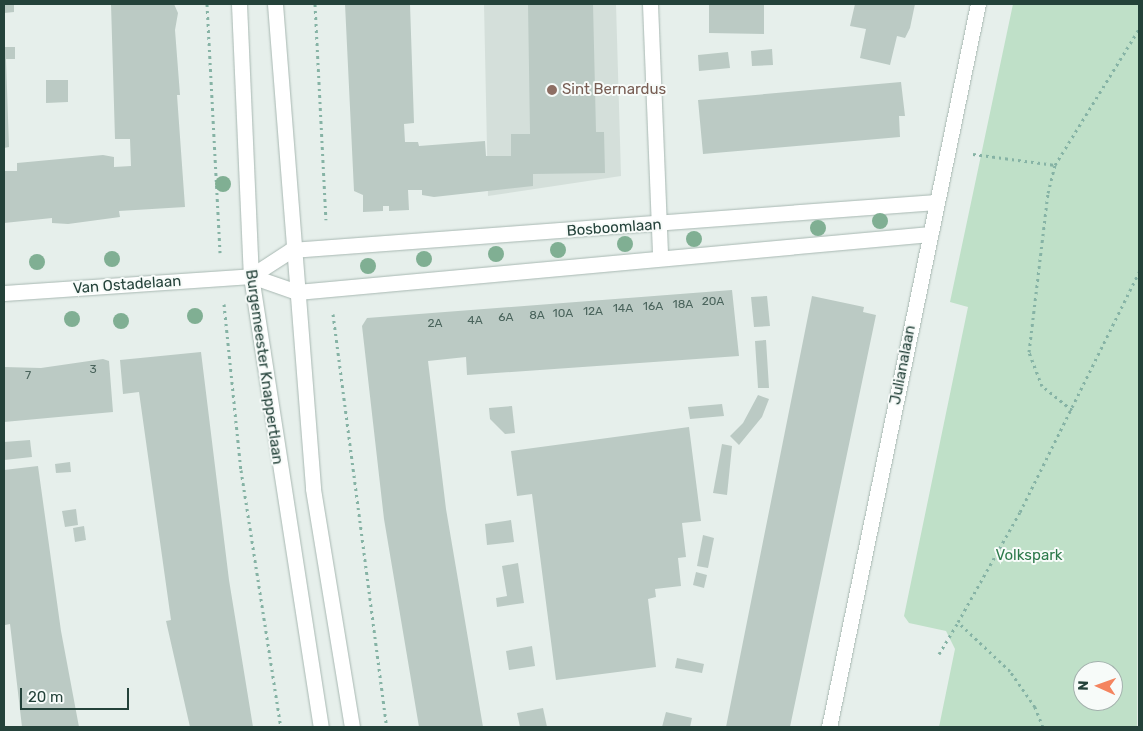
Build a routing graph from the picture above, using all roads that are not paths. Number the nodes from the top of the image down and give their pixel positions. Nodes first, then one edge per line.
1 (239, 4) edge
2 (275, 4) edge
3 (650, 4) edge
4 (978, 4) edge
5 (936, 202) junction
6 (657, 225) junction
7 (930, 234) junction
8 (292, 250) junction
9 (660, 256) junction
10 (250, 276) junction
11 (297, 292) junction
12 (4, 293) edge
13 (321, 727) edge
14 (352, 727) edge
15 (829, 727) edge

1 - 10 street, Burgemeester Knappertlaan
2 - 8 street
3 - 6 street
4 - 5 street, Julianalaan
5 - 6 street, Bosboomlaan
5 - 7 street, Julianalaan
6 - 8 street, Bosboomlaan
6 - 9 street
7 - 9 street
7 - 15 street, Julianalaan
8 - 10 street
8 - 11 street
9 - 11 street
10 - 11 street
10 - 12 street, Van Ostadelaan
10 - 13 street, Burgemeester Knappertlaan
11 - 14 street

